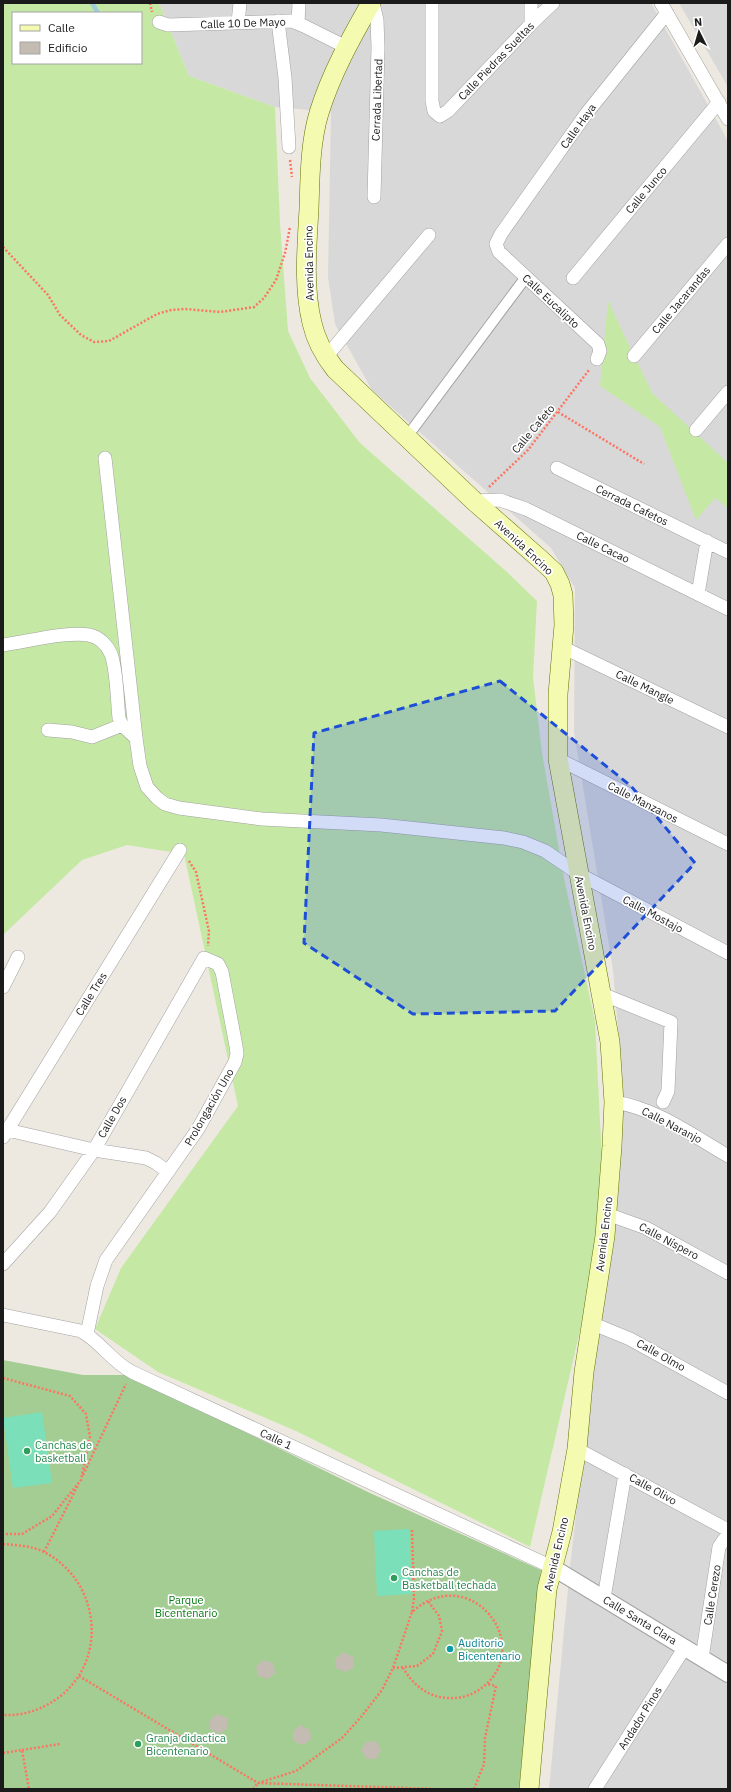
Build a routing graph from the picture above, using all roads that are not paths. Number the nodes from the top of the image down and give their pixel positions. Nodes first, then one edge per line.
1 (240, 3) edge
2 (300, 3) edge
3 (372, 3) edge
4 (432, 3) edge
5 (531, 3) edge
6 (552, 3) edge
7 (664, 8) edge
8 (278, 21) junction
9 (159, 22) dead end
10 (238, 23) junction
11 (298, 23) junction
12 (531, 24) junction
13 (346, 47) junction
14 (719, 102) junction
15 (728, 119) edge
16 (289, 147) road end
17 (374, 196) dead end
18 (429, 235) dead end
19 (496, 244) joint
20 (728, 244) edge
21 (526, 277) junction
22 (574, 278) dead end
23 (634, 356) dead end
24 (326, 357) junction
25 (597, 359) road end
26 (728, 392) edge
27 (696, 430) dead end
28 (406, 438) junction
29 (105, 458) dead end
30 (557, 468) dead end
31 (474, 501) junction
32 (708, 541) junction
33 (728, 552) edge
34 (698, 594) junction
35 (728, 609) edge
36 (3, 645) edge
37 (562, 647) junction
38 (122, 725) junction
39 (728, 727) edge
40 (48, 730) dead end
41 (136, 738) junction
42 (558, 759) junction
43 (728, 844) edge
44 (180, 850) road end
45 (579, 874) junction
46 (728, 953) edge
47 (18, 957) dead end
48 (204, 958) joint
49 (3, 987) edge
50 (602, 994) junction
51 (614, 1102) junction
52 (664, 1102) dead end
53 (5, 1132) edge
54 (94, 1150) junction
55 (728, 1156) edge
56 (168, 1172) junction
57 (607, 1214) junction
58 (3, 1264) edge
59 (728, 1273) edge
60 (3, 1315) edge
61 (591, 1323) junction
62 (87, 1334) junction
63 (728, 1393) edge
64 (577, 1448) junction
65 (625, 1474) junction
66 (728, 1530) edge
67 (728, 1534) edge
68 (552, 1567) junction
69 (604, 1598) junction
70 (685, 1647) junction
71 (702, 1658) junction
72 (728, 1674) edge
73 (529, 1789) edge
74 (595, 1789) edge

1 - 10 street
2 - 11 street
3 - 13 main road, Avenida Encino
3 - 17 street, Cerrada Libertad
4 - 12 street, Calle Piedras Sueltas
5 - 12 street
6 - 12 street, Calle Piedras Sueltas
7 - 14 street
7 - 19 street, Calle Haya
8 - 10 street, Calle 10 De Mayo
8 - 11 street, Calle 10 De Mayo
8 - 16 street
9 - 10 street, Calle 10 De Mayo
11 - 13 street, Calle 10 De Mayo
13 - 24 main road, Avenida Encino
14 - 15 street
14 - 22 street, Calle Junco
18 - 24 street
19 - 21 street, Calle Eucalipto
20 - 23 street, Calle Jacarandas
21 - 25 street, Calle Eucalipto
21 - 28 street
24 - 28 main road, Avenida Encino
26 - 27 street
28 - 31 main road, Avenida Encino
29 - 41 street, Calle Mostajo
30 - 32 street, Cerrada Cafetos
31 - 34 street, Calle Cacao
31 - 37 main road, Avenida Encino
32 - 33 street, Cerrada Cafetos
32 - 34 street
34 - 35 street, Calle Cacao
36 - 38 street
37 - 39 street, Calle Mangle
37 - 42 main road, Avenida Encino
38 - 40 street
38 - 41 street
41 - 45 street, Calle Mostajo
42 - 43 street, Calle Manzanos
42 - 45 main road, Avenida Encino
44 - 53 street, Calle Tres
45 - 46 street, Calle Mostajo
45 - 50 main road, Avenida Encino
47 - 49 street
48 - 54 street, Calle Dos
48 - 56 street, Prolongación Uno
50 - 51 main road, Avenida Encino
50 - 52 street
51 - 55 street, Calle Naranjo
51 - 57 main road, Avenida Encino
53 - 54 street
54 - 56 street
54 - 58 street, Calle Dos
56 - 62 street, Prolongación Uno
57 - 59 street, Calle Níspero
57 - 61 main road, Avenida Encino
60 - 62 street, Calle 1
61 - 63 street, Calle Olmo
61 - 64 main road, Avenida Encino
62 - 68 street, Calle 1
64 - 65 street, Calle Olivo
64 - 68 main road, Avenida Encino
65 - 66 street, Calle Olivo
65 - 69 street
67 - 71 street, Calle Cerezo
68 - 69 street, Calle Santa Clara
68 - 73 main road, Avenida Encino
69 - 70 street, Calle Santa Clara
70 - 71 street, Calle Santa Clara
70 - 74 street, Andador Pinos
71 - 72 street, Calle Santa Clara

